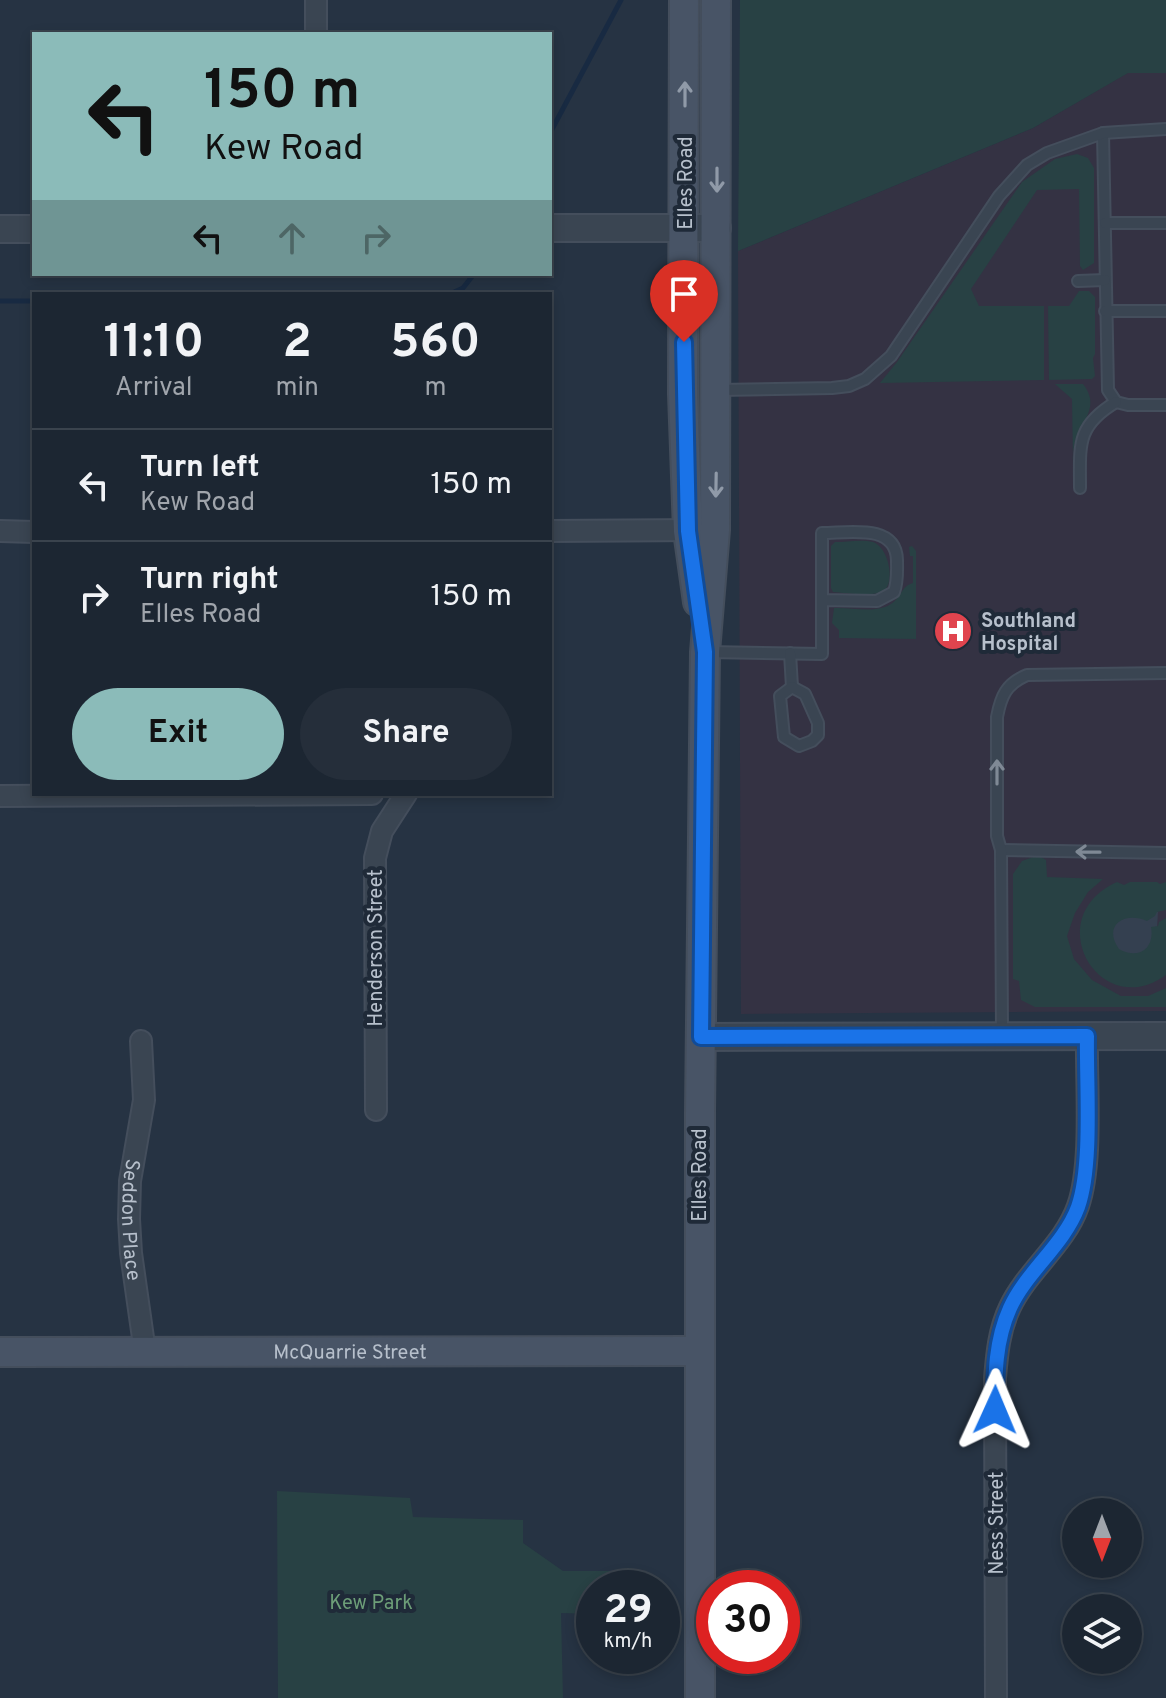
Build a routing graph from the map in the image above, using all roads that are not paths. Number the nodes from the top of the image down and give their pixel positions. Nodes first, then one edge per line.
1 (316, 0) edge
2 (684, 0) edge
3 (716, 0) edge
4 (316, 32) edge
5 (1166, 129) edge
6 (1103, 133) junction
7 (1105, 223) junction
8 (1166, 223) edge
9 (552, 228) edge
10 (685, 228) junction
11 (717, 228) junction
12 (0, 229) edge
13 (32, 229) edge
14 (1105, 280) junction
15 (1078, 281) dead end
16 (1105, 311) junction
17 (1166, 311) edge
18 (717, 390) junction
19 (683, 394) junction
20 (1116, 402) junction
21 (1166, 405) edge
22 (1080, 488) dead end
23 (702, 530) junction
24 (0, 531) edge
25 (552, 531) edge
26 (32, 532) edge
27 (822, 600) junction
28 (705, 652) junction
29 (790, 653) junction
30 (1166, 673) edge
31 (792, 687) junction
32 (0, 796) edge
33 (32, 796) edge
34 (405, 796) edge
35 (1001, 850) junction
36 (1166, 853) edge
37 (1002, 1036) junction
38 (1087, 1036) junction
39 (1166, 1036) edge
40 (701, 1037) junction
41 (141, 1041) dead end
42 (376, 1110) dead end
43 (700, 1351) junction
44 (0, 1352) edge
45 (145, 1352) junction
46 (700, 1698) edge
47 (996, 1698) edge

1 - 4 street
10 -> 2 main road, Elles Road
3 -> 11 main road, Elles Road
5 - 6 lane
6 - 7 lane
6 - 18 lane
7 - 8 lane
7 - 14 lane
9 - 10 street
10 - 11 street
10 - 19 main road, Elles Road
11 - 18 main road, Elles Road
12 - 13 street
14 - 15 lane
14 - 16 lane
16 - 17 lane
16 - 20 lane
18 - 19 street
18 -> 23 main road, Elles Road
19 - 23 main road, Elles Road
20 - 21 lane
20 - 22 lane
23 - 25 street
23 - 28 main road, Elles Road
24 - 26 street
27 - 27 lane
27 - 29 lane
28 - 29 lane
28 - 40 main road, Elles Road
29 - 31 lane
35 -> 30 lane
31 - 31 lane
32 - 33 street
34 - 42 street, Henderson Street
36 -> 35 lane
35 - 37 lane
37 - 38 street
37 - 40 street
38 - 39 street
38 - 47 street, Ness Street
40 - 43 main road, Elles Road
41 - 45 street, Seddon Place
43 - 45 main road, McQuarrie Street
43 - 46 main road, Elles Road
44 - 45 main road, McQuarrie Street

